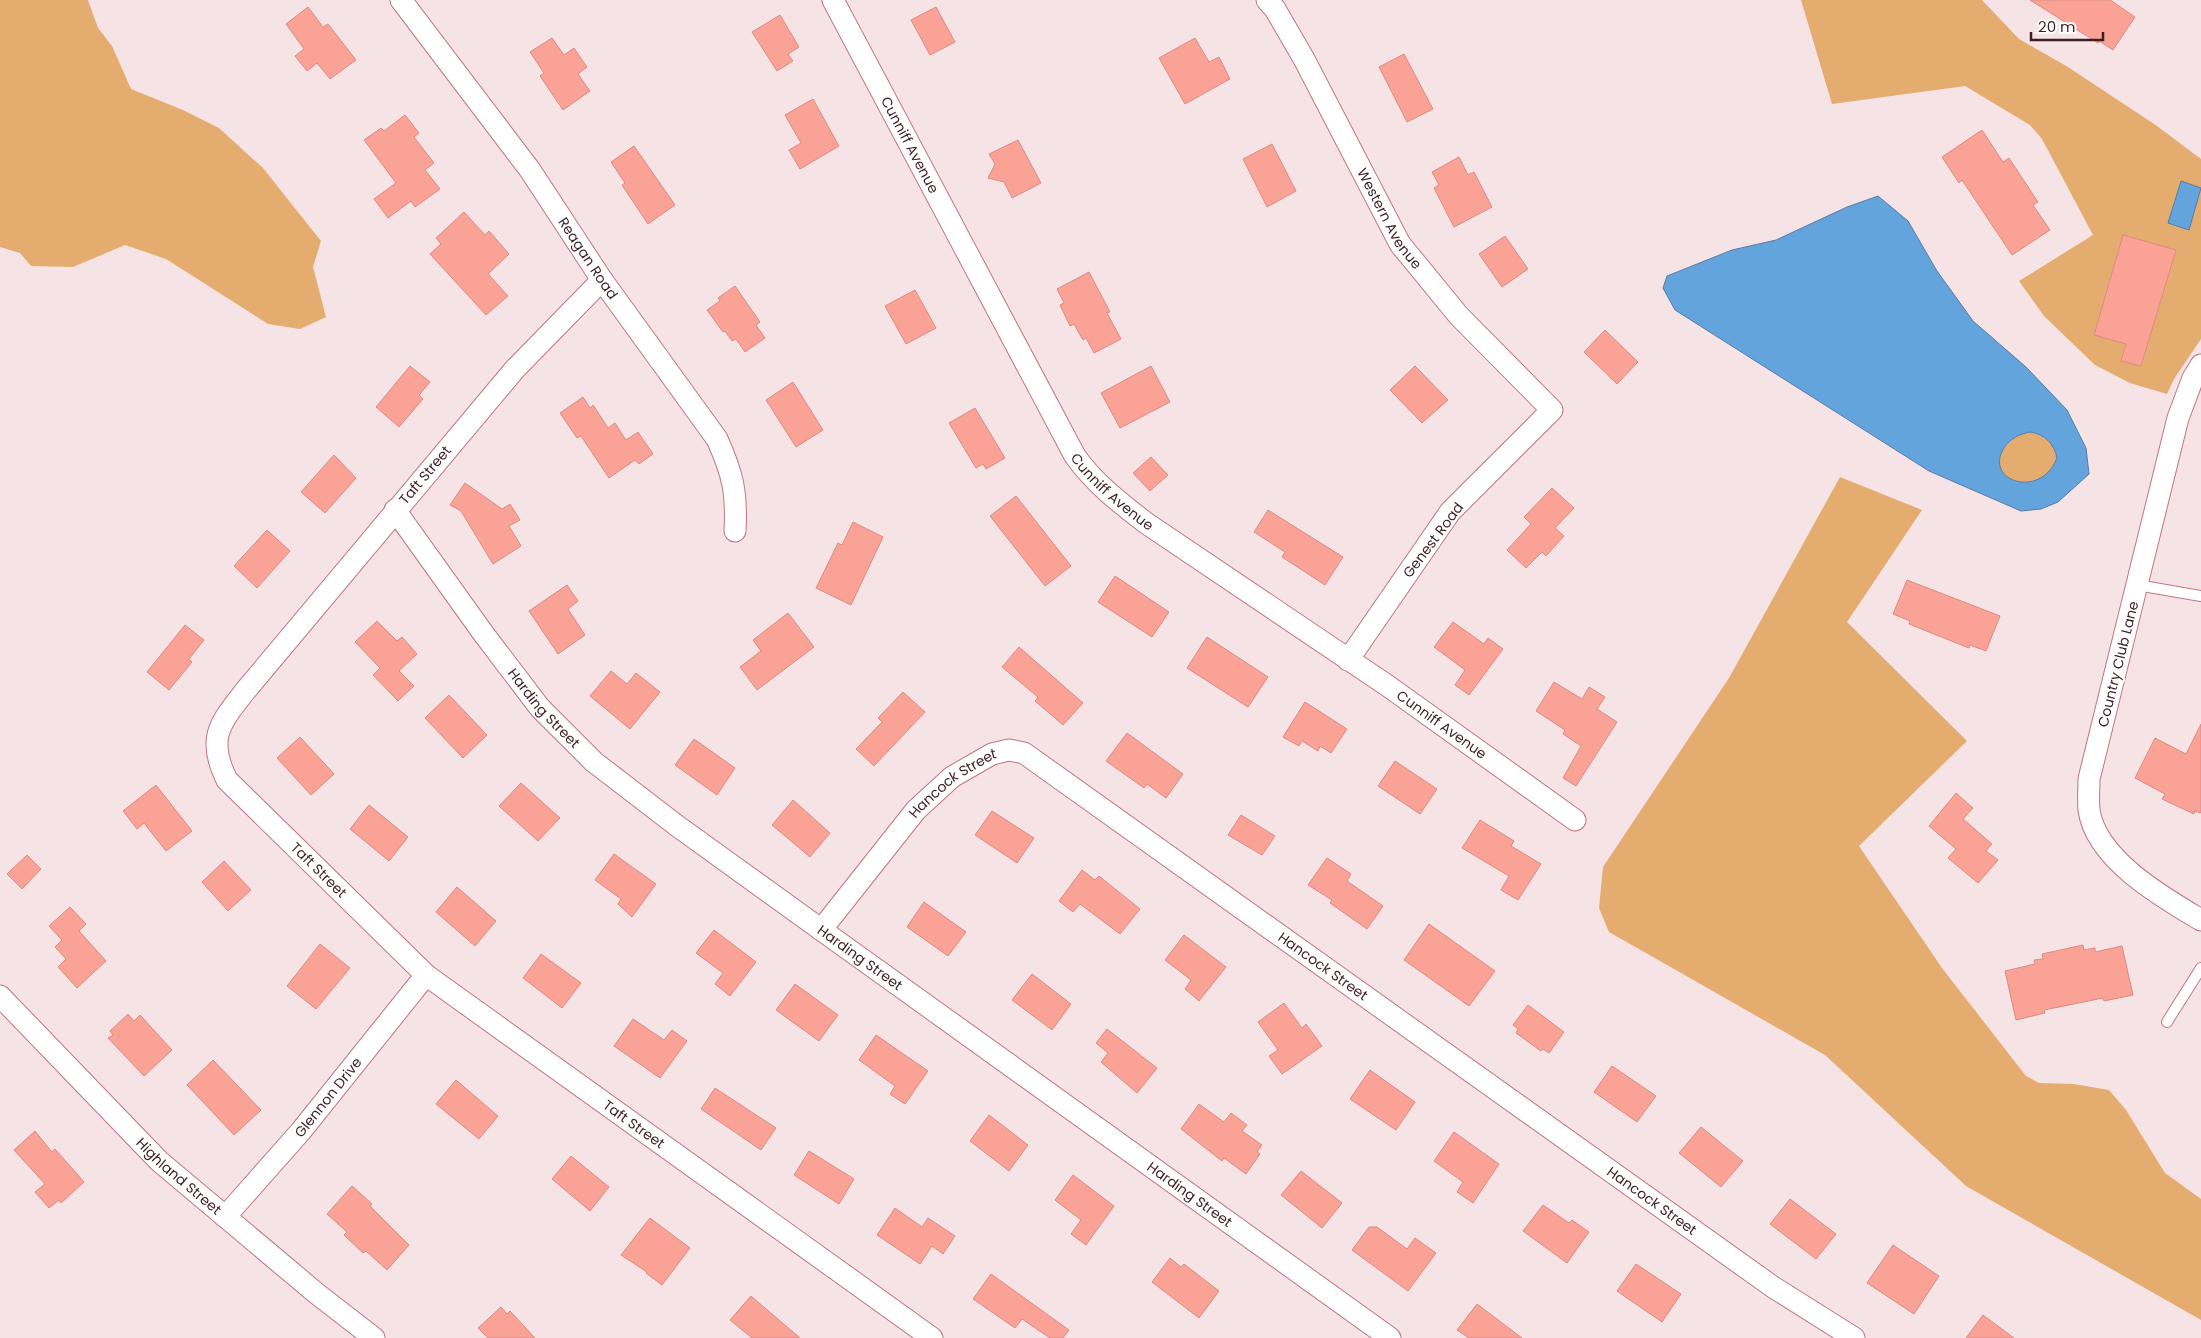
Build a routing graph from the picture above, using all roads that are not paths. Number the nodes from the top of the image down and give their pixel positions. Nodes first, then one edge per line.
1 (401, 0) edge
2 (833, 0) edge
3 (1267, 0) edge
4 (602, 280) junction
5 (2201, 365) edge
6 (1552, 410) joint
7 (395, 510) junction
8 (735, 531) dead end
9 (2137, 585) junction
10 (2201, 596) edge
11 (1348, 660) junction
12 (1575, 820) dead end
13 (2201, 920) edge
14 (821, 930) junction
15 (2201, 968) edge
16 (426, 975) junction
17 (0, 996) edge
18 (2167, 1022) dead end
19 (225, 1216) junction
20 (374, 1338) edge
21 (932, 1338) edge
22 (1390, 1338) edge
23 (1854, 1338) edge

1 - 4 street, Reagan Road
2 - 11 street, Cunniff Avenue
3 - 6 street, Western Avenue
4 - 7 street, Taft Street
4 - 8 street, Reagan Road
5 - 9 street, Country Club Lane
6 - 11 street, Genest Road
7 - 14 street, Harding Street
7 - 16 street, Taft Street
9 - 10 lane
9 - 13 street, Country Club Lane
11 - 12 street, Cunniff Avenue
14 - 22 street, Harding Street
14 - 23 street, Hancock Street
15 - 18 lane
16 - 19 street, Glennon Drive
16 - 21 street, Taft Street
17 - 19 street, Highland Street
19 - 20 street, Highland Street

